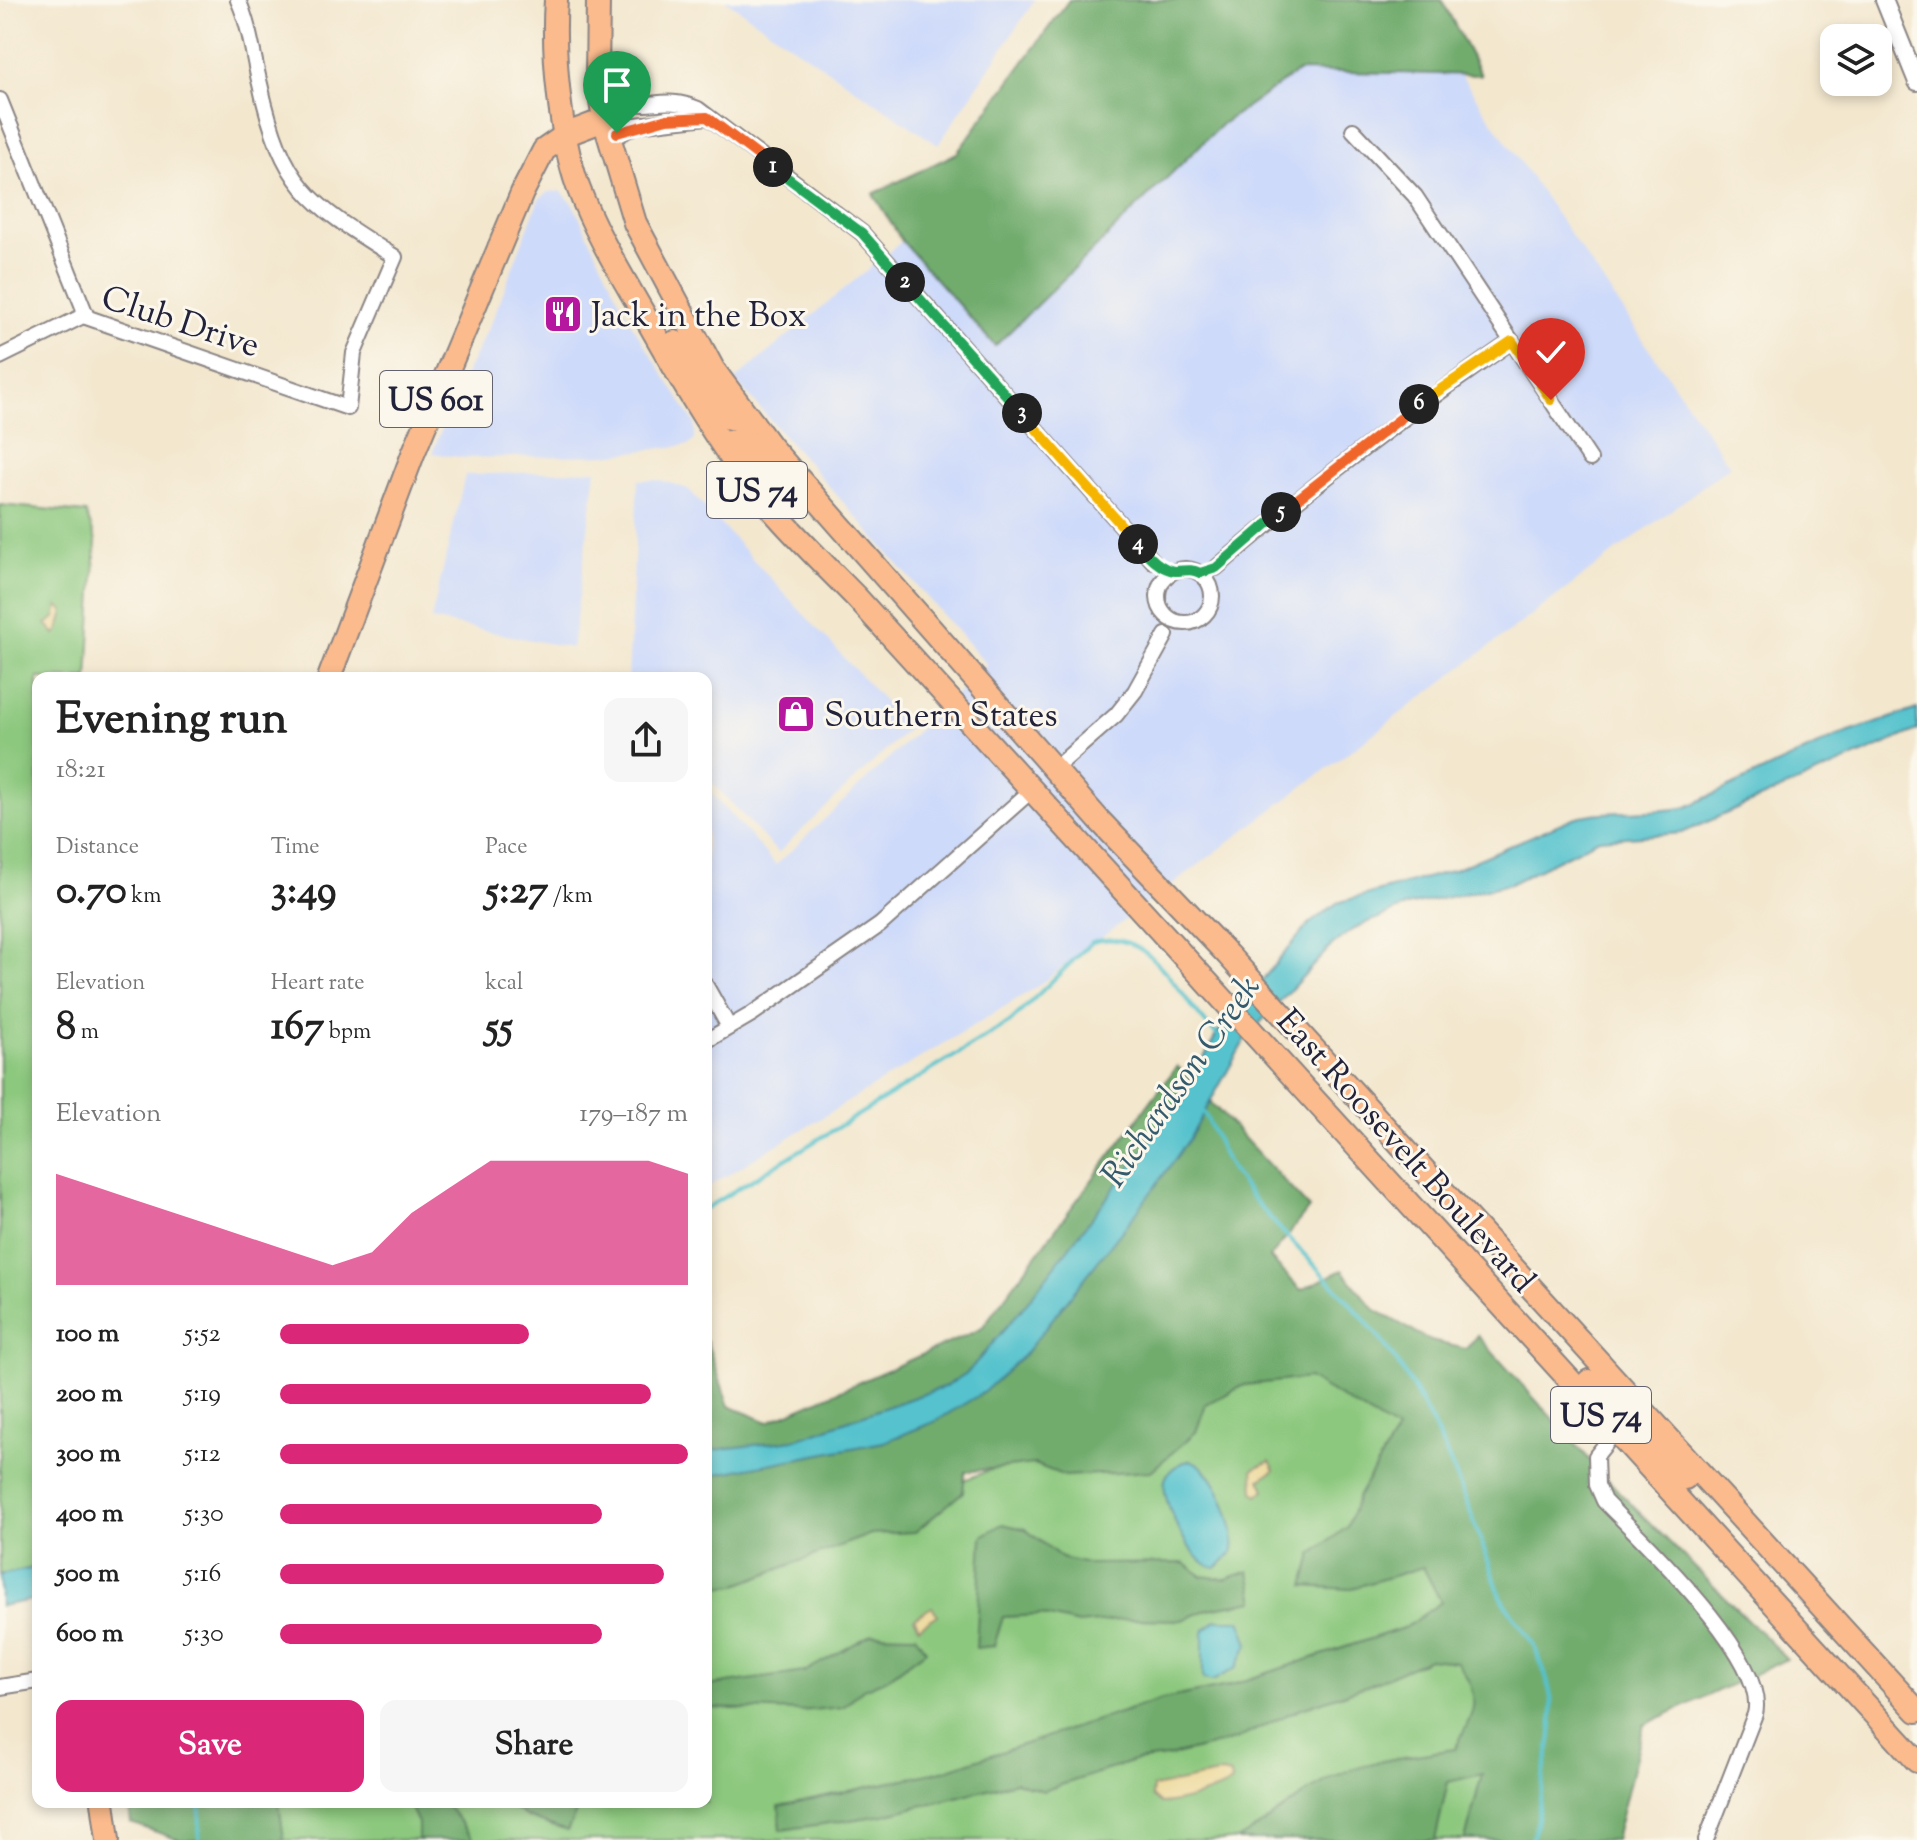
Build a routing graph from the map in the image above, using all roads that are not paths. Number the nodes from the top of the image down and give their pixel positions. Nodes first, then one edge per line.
1 (238, 0) edge
2 (556, 0) edge
3 (598, 0) edge
4 (1884, 0) edge
5 (598, 49) junction
6 (1917, 82) edge
7 (0, 100) edge
8 (707, 117) junction
9 (607, 130) junction
10 (1353, 130) dead end
11 (567, 134) junction
12 (622, 277) junction
13 (87, 317) junction
14 (1512, 341) junction
15 (0, 357) edge
16 (753, 423) junction
17 (722, 443) junction
18 (1590, 459) dead end
19 (842, 529) junction
20 (1153, 561) junction
21 (1216, 568) junction
22 (1174, 571) junction
23 (1200, 573) junction
24 (1161, 583) junction
25 (1212, 590) junction
26 (1167, 616) junction
27 (1183, 623) junction
28 (890, 635) junction
29 (1166, 635) junction
30 (331, 672) edge
31 (1055, 768) junction
32 (1032, 790) junction
33 (1180, 905) junction
34 (712, 997) edge
35 (729, 1027) junction
36 (712, 1037) edge
37 (1447, 1245) junction
38 (1636, 1402) junction
39 (1616, 1431) junction
40 (1809, 1590) junction
41 (32, 1682) edge
42 (0, 1687) edge
43 (1917, 1711) edge
44 (1917, 1761) edge
45 (104, 1808) edge
46 (108, 1840) edge
47 (1706, 1840) edge

1 - 13 street, Club Drive
2 - 11 highway, East Roosevelt Boulevard / US 74
3 - 5 highway, East Roosevelt Boulevard / US 74
4 - 6 street
5 - 8 street
5 - 9 highway, East Roosevelt Boulevard / US 74
7 - 13 street
8 - 9 street
8 - 20 street
9 - 11 highway, US 601
9 - 16 highway, East Roosevelt Boulevard / US 74
10 - 14 street
11 - 12 highway, East Roosevelt Boulevard / US 74
11 - 30 highway, US 601
12 - 16 highway
12 - 17 highway, East Roosevelt Boulevard / US 74
13 - 15 street, Club Drive
14 - 18 street
14 - 21 street
16 - 19 highway, East Roosevelt Boulevard / US 74
17 - 19 highway
17 - 28 highway, East Roosevelt Boulevard / US 74
19 - 31 highway, East Roosevelt Boulevard / US 74
20 - 22 street
20 - 24 street
21 - 23 street
21 - 25 street
22 - 23 street
22 - 24 street
23 - 25 street
24 - 26 street
25 - 27 street
26 - 27 street
26 - 29 street
27 - 29 street
28 - 31 highway
28 - 32 highway, East Roosevelt Boulevard / US 74
29 - 31 street
31 - 33 highway, East Roosevelt Boulevard / US 74
32 - 33 highway
32 - 35 street
32 - 37 highway, East Roosevelt Boulevard / US 74
33 - 38 highway, East Roosevelt Boulevard / US 74
34 - 35 street
35 - 36 street
37 - 38 highway
37 - 39 highway, East Roosevelt Boulevard / US 74
38 - 40 highway, East Roosevelt Boulevard / US 74
39 - 40 highway
39 - 44 highway, East Roosevelt Boulevard / US 74
39 - 47 street
40 - 43 highway, East Roosevelt Boulevard / US 74
41 - 42 street
45 - 46 highway

